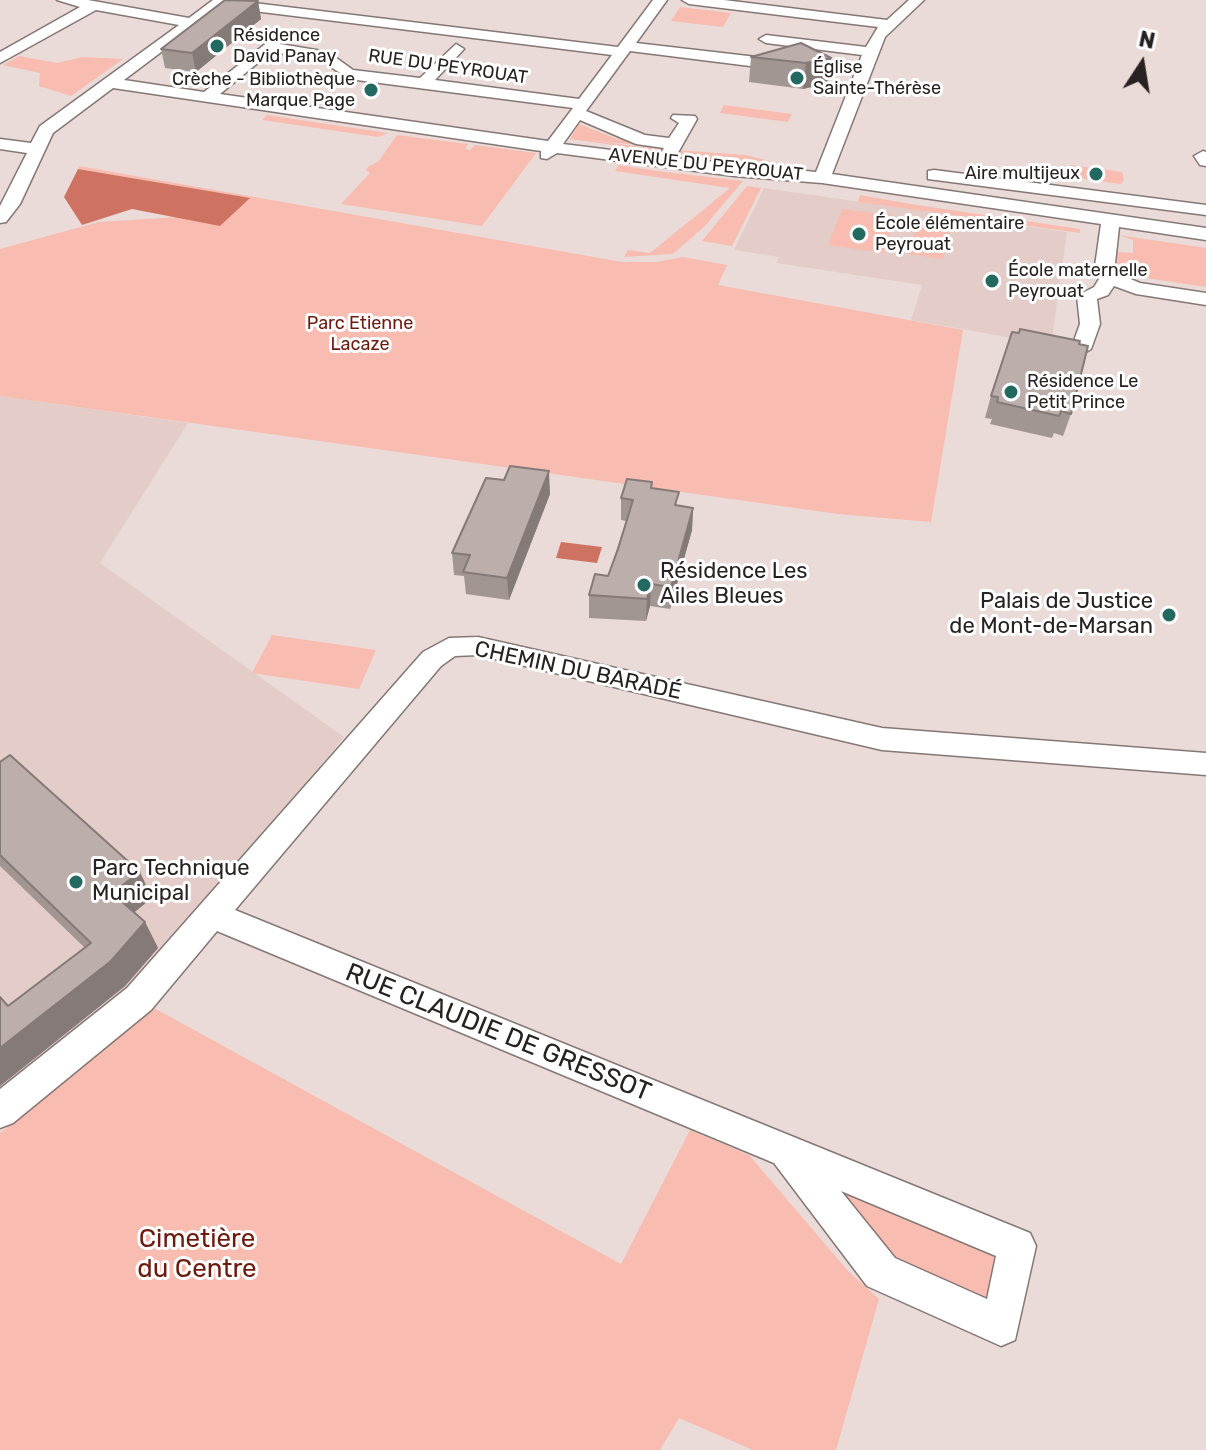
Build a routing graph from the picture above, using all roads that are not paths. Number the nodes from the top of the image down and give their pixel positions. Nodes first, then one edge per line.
1 (64, 0) edge
2 (325, 0) edge
3 (661, 0) edge
4 (689, 0) edge
5 (917, 0) edge
6 (849, 1) edge
7 (221, 2) edge
8 (93, 6) junction
9 (310, 13) junction
10 (839, 18) junction
11 (194, 23) junction
12 (887, 24) junction
13 (766, 39) dead end
14 (268, 47) junction
15 (456, 49) dead end
16 (625, 49) junction
17 (871, 52) junction
18 (0, 58) edge
19 (112, 83) junction
20 (429, 84) junction
21 (755, 84) edge
22 (211, 94) junction
23 (579, 109) junction
24 (679, 118) dead end
25 (0, 144) edge
26 (675, 144) junction
27 (36, 149) junction
28 (549, 150) junction
29 (664, 161) junction
30 (934, 175) dead end
31 (822, 178) junction
32 (1206, 210) edge
33 (0, 218) edge
34 (1111, 220) junction
35 (1206, 234) edge
36 (1109, 278) junction
37 (1206, 299) edge
38 (1081, 349) edge
39 (1206, 764) edge
40 (209, 914) junction
41 (0, 1111) edge
42 (787, 1151) junction

1 - 8 street
2 - 9 street
3 - 16 street
4 - 10 street
5 - 12 street
6 - 10 street
7 - 9 street
7 - 11 street
8 - 11 street
8 - 18 street
9 - 14 street
9 - 16 street
10 - 12 street
11 - 19 street
12 - 17 street
13 - 17 street
14 - 20 street, RUE DU PEYROUAT
14 - 22 street
15 - 20 street
16 - 21 street
16 - 23 street
17 - 31 street
19 - 22 street, AVENUE DU PEYROUAT
19 - 27 street
20 - 23 street, RUE DU PEYROUAT
22 - 28 street, AVENUE DU PEYROUAT
23 - 26 street, RUE DU PEYROUAT
23 - 28 street
24 - 26 street
25 - 27 street
26 - 29 street
27 - 33 street
28 - 29 street, AVENUE DU PEYROUAT
29 - 31 street, AVENUE DU PEYROUAT
30 - 32 street
31 - 34 street, AVENUE DU PEYROUAT
34 - 35 street, AVENUE DU PEYROUAT
34 - 36 street
36 - 37 street
36 - 38 street
39 - 40 street, CHEMIN DU BARADÉ
40 - 41 street, CHEMIN DU BARADÉ
40 - 42 street, RUE CLAUDIE DE GRESSOT
42 - 42 street, RUE CLAUDIE DE GRESSOT

